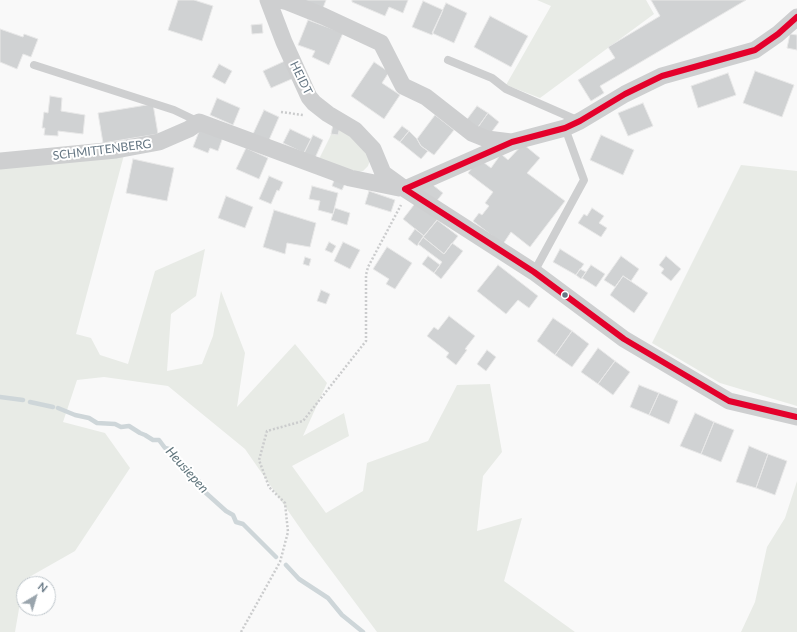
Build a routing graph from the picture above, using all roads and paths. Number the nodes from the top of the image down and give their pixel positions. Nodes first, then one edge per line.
1 (268, 0) edge
2 (280, 0) edge
3 (797, 17) edge
4 (448, 60) dead end
5 (34, 65) dead end
6 (199, 122) junction
7 (572, 124) junction
8 (512, 142) junction
9 (0, 162) edge
10 (405, 189) junction
11 (534, 272) junction
12 (797, 417) edge
13 (241, 632) edge

1 - 10 street, HEIDT
2 - 8 street
3 - 7 street
4 - 7 lane
5 - 6 lane
6 - 9 street, SCHMITTENBERG
6 - 10 street
7 - 8 street
7 - 11 lane
8 - 10 street
10 - 11 street, HEIDT
10 - 13 path
11 - 12 street, HEIDT

